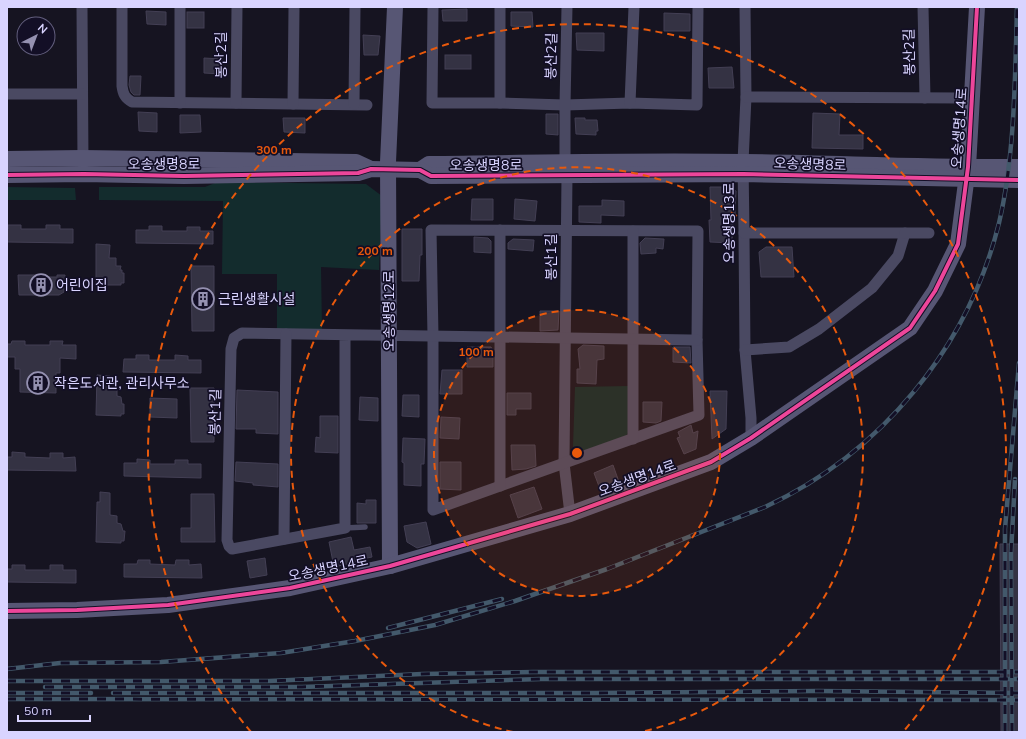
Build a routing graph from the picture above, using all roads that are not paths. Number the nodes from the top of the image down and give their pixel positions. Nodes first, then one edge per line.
1 (82, 7) edge
2 (122, 7) edge
3 (180, 7) edge
4 (237, 7) edge
5 (294, 7) edge
6 (355, 7) edge
7 (395, 7) edge
8 (433, 7) edge
9 (500, 7) edge
10 (567, 7) edge
11 (634, 7) edge
12 (698, 7) edge
13 (744, 7) edge
14 (924, 7) edge
15 (977, 7) edge
16 (7, 94) edge
17 (82, 94) junction
18 (746, 98) junction
19 (925, 98) junction
20 (962, 98) dead end
21 (180, 103) junction
22 (236, 103) junction
23 (500, 103) junction
24 (630, 103) junction
25 (293, 104) junction
26 (354, 104) junction
27 (367, 105) dead end
28 (565, 105) junction
29 (82, 158) junction
30 (7, 159) edge
31 (1019, 167) edge
32 (743, 168) junction
33 (371, 169) junction
34 (388, 169) junction
35 (566, 169) junction
36 (968, 173) junction
37 (84, 174) junction
38 (7, 175) edge
39 (1019, 180) edge
40 (500, 230) junction
41 (566, 230) junction
42 (633, 231) junction
43 (744, 233) junction
44 (905, 233) junction
45 (929, 233) dead end
46 (286, 334) junction
47 (345, 335) junction
48 (389, 336) junction
49 (433, 336) junction
50 (500, 337) junction
51 (566, 338) junction
52 (634, 339) junction
53 (697, 340) junction
54 (745, 350) junction
55 (751, 438) junction
56 (633, 439) junction
57 (564, 463) junction
58 (500, 486) junction
59 (570, 514) junction
60 (365, 527) dead end
61 (345, 528) junction
62 (284, 539) junction
63 (390, 566) junction
64 (7, 611) edge

1 - 17 street
2 - 21 street
3 - 21 street
4 - 22 street, 봉산2길
5 - 25 street
6 - 26 street
7 - 34 street, 오송생명12로
8 - 23 street
9 - 23 street
10 - 28 street, 봉산2길
11 - 24 street
12 - 24 street
13 - 18 street, 오송생명13로
14 - 19 street, 봉산2길
15 - 36 street, 오송생명14로
16 - 17 street
17 - 29 street
18 - 19 street
18 - 32 street, 오송생명13로
19 - 20 street
21 - 22 street
22 - 25 street
23 - 28 street
24 - 28 street
25 - 26 street
26 - 27 street
28 - 35 street, 봉산2길
29 - 30 street, 오송생명8로
29 - 33 street, 오송생명8로
29 - 37 street
31 - 36 street
32 - 35 street, 오송생명8로
32 - 36 street, 오송생명8로
32 - 43 street, 오송생명13로
33 - 34 street, 오송생명8로
33 - 37 street, 오송생명8로
34 - 35 street, 오송생명8로
34 - 48 street, 오송생명12로
35 - 41 street, 봉산1길
36 - 39 street
36 - 55 street, 오송생명14로
37 - 38 street, 오송생명8로
40 - 41 street
40 - 49 street
40 - 50 street
41 - 42 street
41 - 51 street, 봉산1길
42 - 52 street
42 - 53 street
43 - 44 street
43 - 54 street, 오송생명13로
44 - 45 street
44 - 54 street
46 - 47 street, 봉산1길
46 - 62 street
46 - 62 street, 봉산1길
47 - 48 street, 봉산1길
47 - 61 street
48 - 49 street, 봉산1길
48 - 63 street, 오송생명12로
49 - 50 street, 봉산1길
49 - 58 street
50 - 51 street, 봉산1길
50 - 58 street
51 - 52 street, 봉산1길
51 - 57 street, 봉산1길
52 - 53 street, 봉산1길
52 - 56 street
53 - 56 street
54 - 55 street, 오송생명13로
55 - 59 street, 오송생명14로
56 - 57 street
57 - 58 street
57 - 59 street, 봉산1길
59 - 63 street, 오송생명14로
60 - 61 lane
61 - 62 street
63 - 64 street, 오송생명14로

